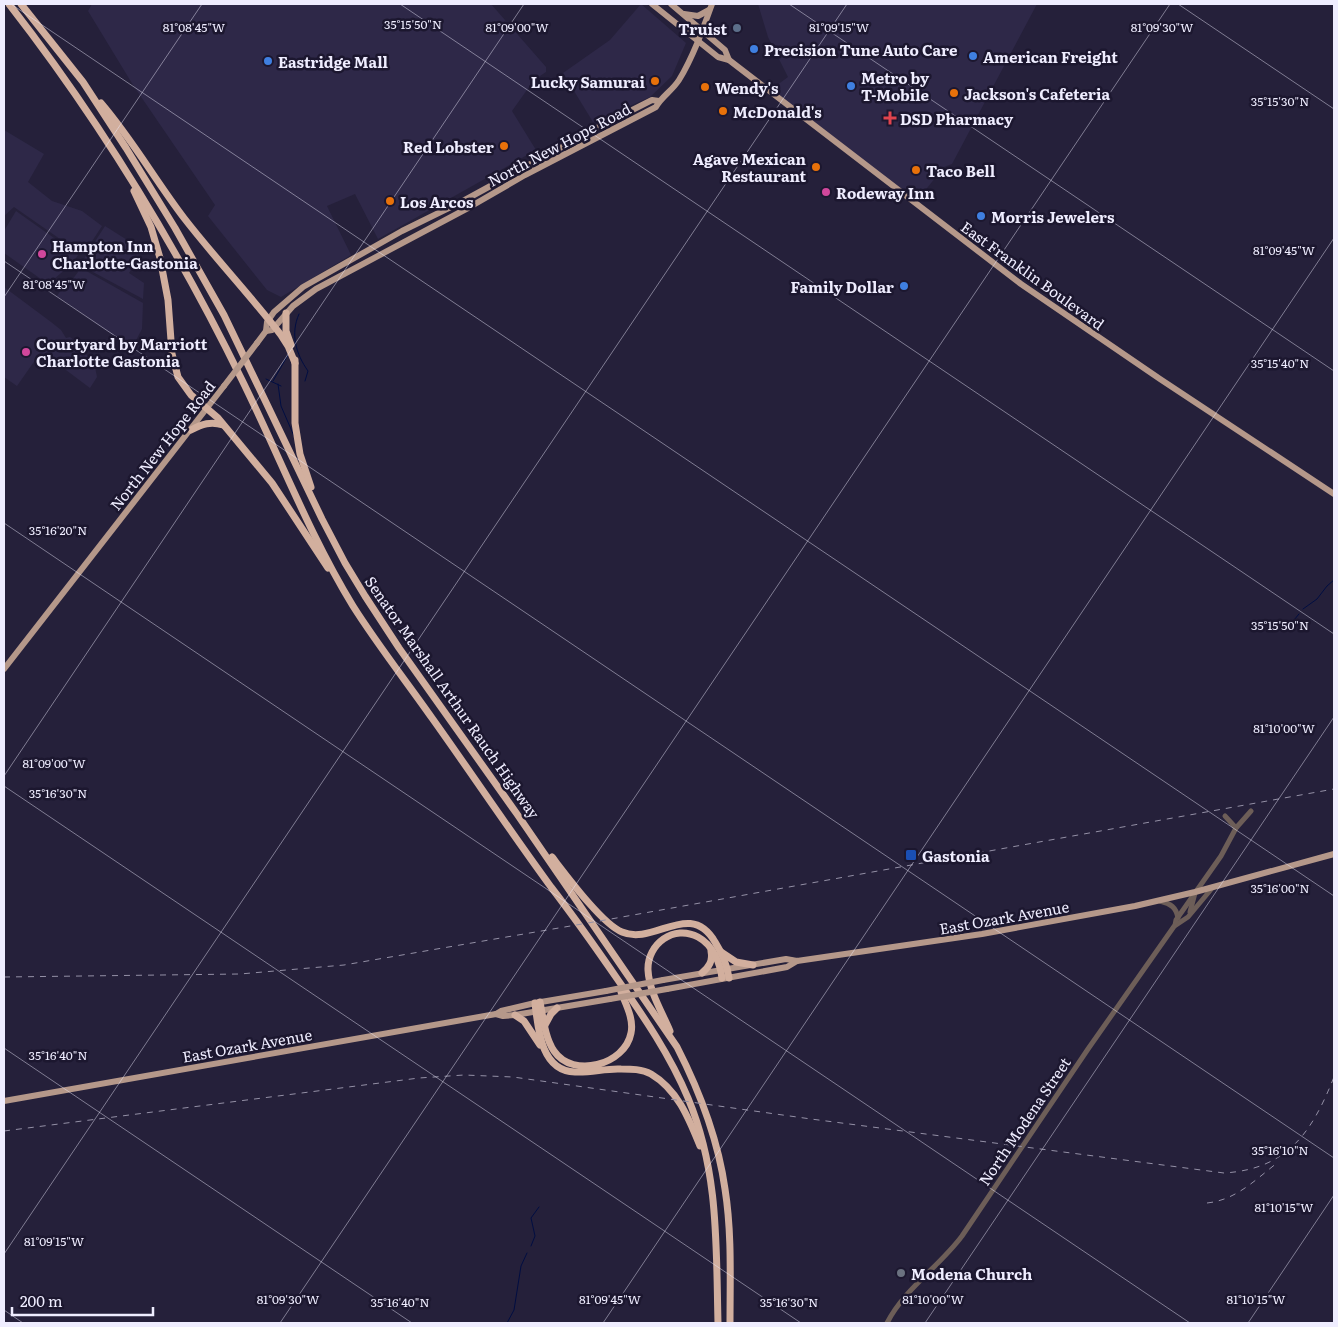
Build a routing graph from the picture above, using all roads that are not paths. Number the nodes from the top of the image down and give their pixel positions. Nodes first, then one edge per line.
1 (9, 4) edge
2 (21, 4) edge
3 (652, 4) edge
4 (671, 4) edge
5 (711, 6) edge
6 (681, 13) junction
7 (702, 30) junction
8 (698, 40) junction
9 (729, 60) junction
10 (83, 82) junction
11 (659, 100) junction
12 (587, 133) junction
13 (578, 148) junction
14 (124, 167) junction
15 (286, 313) junction
16 (269, 319) junction
17 (275, 327) junction
18 (266, 331) junction
19 (294, 363) junction
20 (206, 408) junction
21 (224, 426) junction
22 (191, 430) junction
23 (1334, 494) edge
24 (312, 500) junction
25 (353, 606) junction
26 (4, 669) edge
27 (1251, 811) dead end
28 (517, 814) junction
29 (1225, 816) dead end
30 (1236, 828) junction
31 (1334, 854) edge
32 (1213, 886) junction
33 (1195, 892) junction
34 (1160, 900) junction
35 (1188, 917) junction
36 (1178, 918) junction
37 (1175, 926) junction
38 (710, 948) junction
39 (720, 952) junction
40 (797, 961) junction
41 (752, 965) junction
42 (724, 969) junction
43 (702, 973) junction
44 (615, 975) junction
45 (726, 978) junction
46 (538, 1003) junction
47 (557, 1008) junction
48 (539, 1011) junction
49 (496, 1014) junction
50 (515, 1015) junction
51 (545, 1025) junction
52 (677, 1047) junction
53 (546, 1054) junction
54 (4, 1101) edge
55 (709, 1170) junction
56 (718, 1323) edge
57 (730, 1323) edge
58 (887, 1323) edge

1 - 14 highway, Senator Marshall Arthur Rauch Highway
2 - 10 highway, Senator Marshall Arthur Rauch Highway
3 - 8 main road, East Franklin Boulevard
4 - 6 main road, East Franklin Boulevard
5 - 6 main road
5 - 7 main road, North New Hope Road
6 - 7 main road, East Franklin Boulevard
7 - 8 main road, North New Hope Road
7 - 9 main road, East Franklin Boulevard
8 - 9 main road, East Franklin Boulevard
8 - 11 main road, North New Hope Road
9 - 23 main road, East Franklin Boulevard
10 - 16 highway
10 - 24 highway, Senator Marshall Arthur Rauch Highway
11 - 12 main road, North New Hope Road
11 - 13 main road, North New Hope Road
12 - 13 main road
12 - 16 main road, North New Hope Road
13 - 15 main road, North New Hope Road
14 - 20 highway
14 - 25 highway, Senator Marshall Arthur Rauch Highway
15 - 17 main road, North New Hope Road
15 - 19 highway
16 - 17 highway
16 - 18 main road, North New Hope Road
17 - 18 main road, North New Hope Road
17 - 19 highway
18 - 20 main road, North New Hope Road, bridge
19 - 24 highway
20 - 21 highway
20 - 22 main road, North New Hope Road
21 - 22 highway
21 - 25 highway
22 - 26 main road, North New Hope Road
24 - 28 highway, Senator Marshall Arthur Rauch Highway
25 - 44 highway, Senator Marshall Arthur Rauch Highway
27 - 30 street, North Modena Street
28 - 39 highway
28 - 52 highway, Senator Marshall Arthur Rauch Highway
29 - 30 street
30 - 33 street, North Modena Street
31 - 32 main road, East Ozark Avenue
32 - 33 main road, East Ozark Avenue
32 - 35 street, North Modena Street
33 - 34 main road, East Ozark Avenue
33 - 35 street, North Modena Street
33 - 36 street, North Modena Street
34 - 36 street
34 - 40 main road, East Ozark Avenue
35 - 37 street, North Modena Street
36 - 37 street, North Modena Street
37 - 58 street, North Modena Street
38 - 42 highway
38 - 43 highway
38 - 52 highway
39 - 41 highway
39 - 42 highway
40 - 41 main road, East Ozark Avenue
40 - 45 main road, East Ozark Avenue
41 - 42 main road, East Ozark Avenue
42 - 43 main road, East Ozark Avenue
42 - 45 highway
43 - 46 main road, East Ozark Avenue, bridge
44 - 51 highway
44 - 55 highway, Senator Marshall Arthur Rauch Highway
45 - 47 main road, East Ozark Avenue, bridge
46 - 48 highway
46 - 49 main road, East Ozark Avenue
47 - 48 main road, East Ozark Avenue
47 - 51 highway
48 - 50 main road, East Ozark Avenue
48 - 51 highway
48 - 53 highway
49 - 50 main road, East Ozark Avenue
49 - 54 main road, East Ozark Avenue
50 - 53 highway
52 - 57 highway, Senator Marshall Arthur Rauch Highway
53 - 55 highway
55 - 56 highway, Senator Marshall Arthur Rauch Highway

